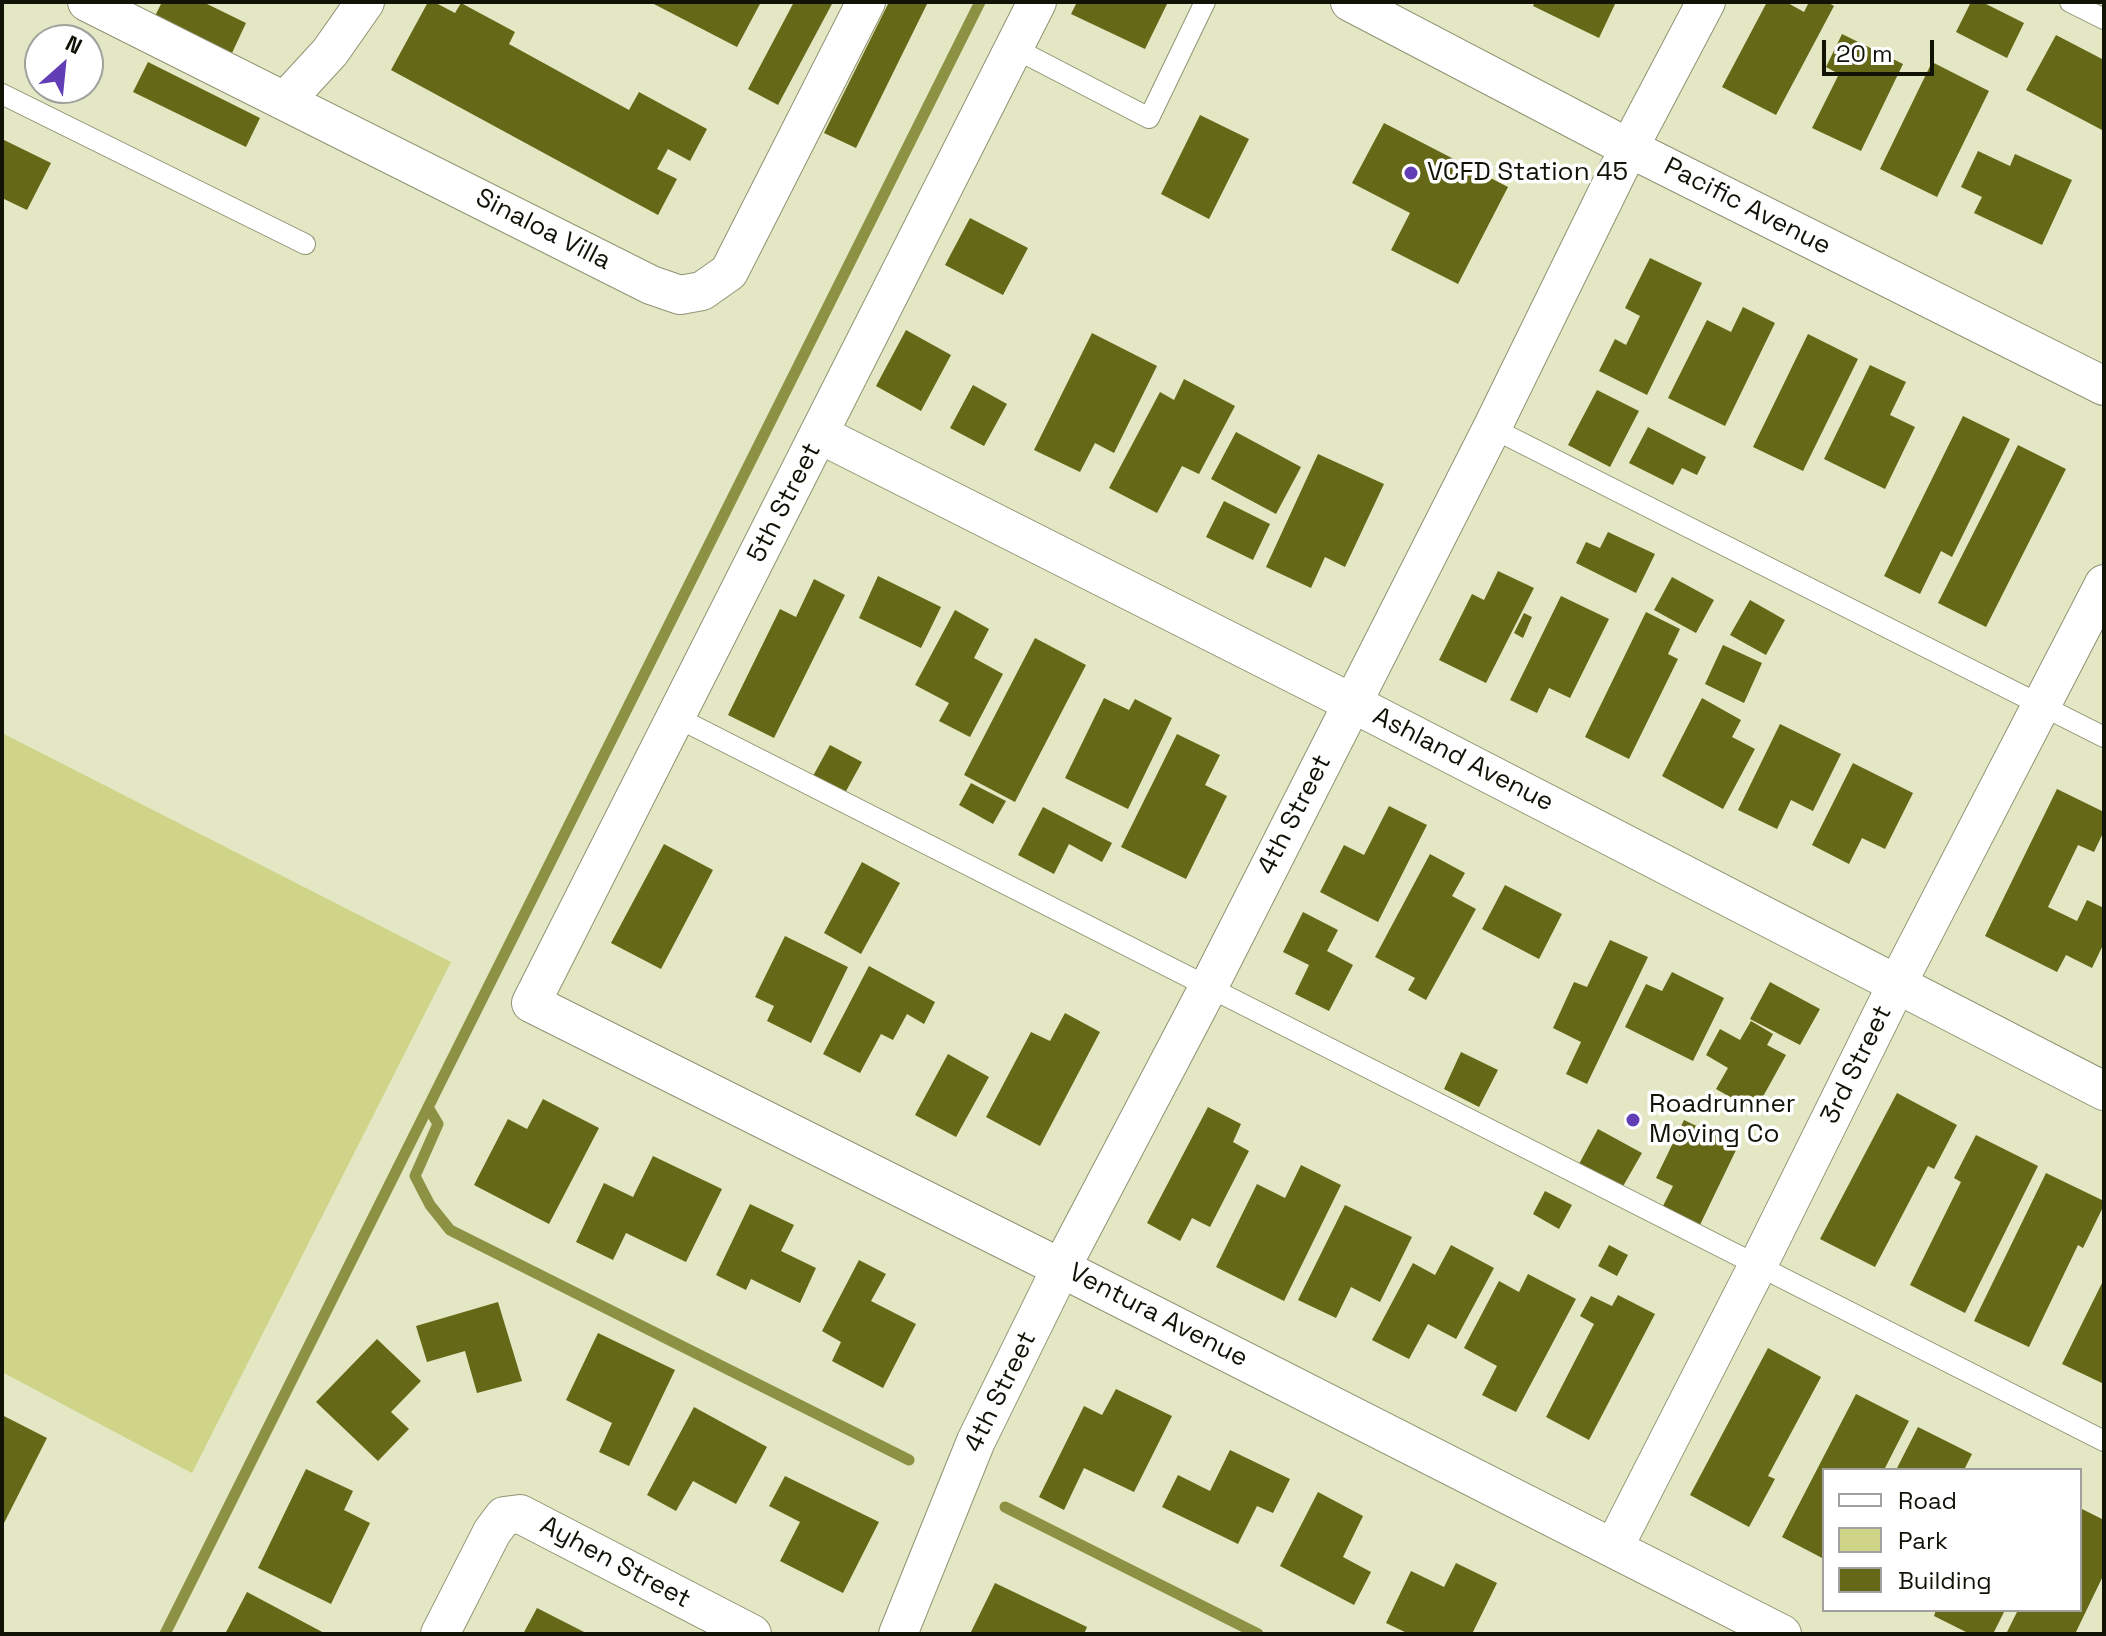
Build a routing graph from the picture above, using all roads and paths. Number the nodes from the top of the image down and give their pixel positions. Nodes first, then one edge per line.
1 (87, 2) edge
2 (365, 2) edge
3 (866, 2) edge
4 (1037, 2) edge
5 (1205, 2) edge
6 (1350, 2) edge
7 (1706, 2) edge
8 (2070, 2) edge
9 (2104, 19) edge
10 (1014, 48) junction
11 (2, 94) edge
12 (285, 101) junction
13 (1629, 148) junction
14 (305, 244) dead end
15 (2104, 386) edge
16 (1492, 428) junction
17 (819, 434) junction
18 (2104, 584) edge
19 (1352, 703) junction
20 (2043, 705) junction
21 (678, 718) junction
22 (2104, 737) edge
23 (1897, 984) junction
24 (1209, 986) junction
25 (531, 1003) joint
26 (2104, 1091) edge
27 (1758, 1265) junction
28 (1061, 1268) junction
29 (2104, 1441) edge
30 (1614, 1547) junction
31 (440, 1634) edge
32 (752, 1634) edge
33 (898, 1634) edge
34 (1782, 1634) edge

1 - 12 street, Sinaloa Villa
2 - 12 street
3 - 12 street, Sinaloa Villa
4 - 10 street, 5th Street
5 - 10 lane
6 - 13 street, Pacific Avenue
7 - 13 street, 4th Street
8 - 9 lane
10 - 17 street, 5th Street
11 - 14 lane
13 - 15 street, Pacific Avenue
13 - 16 street, 4th Street
16 - 19 street, 4th Street
16 - 20 lane
17 - 19 street, Ashland Avenue
17 - 21 street, 5th Street
18 - 20 street, 3rd Street
19 - 23 street, Ashland Avenue
19 - 24 street, 4th Street
20 - 22 lane
20 - 23 street, 3rd Street
21 - 24 lane
21 - 25 street, 5th Street
23 - 26 street, Ashland Avenue
23 - 27 street, 3rd Street
24 - 27 lane
24 - 28 street, 4th Street
25 - 28 street, Ventura Avenue
27 - 29 lane
27 - 30 street, 3rd Street
28 - 30 street, Ventura Avenue
28 - 33 street, 4th Street
30 - 34 street, Ventura Avenue
31 - 32 street, Ayhen Street

